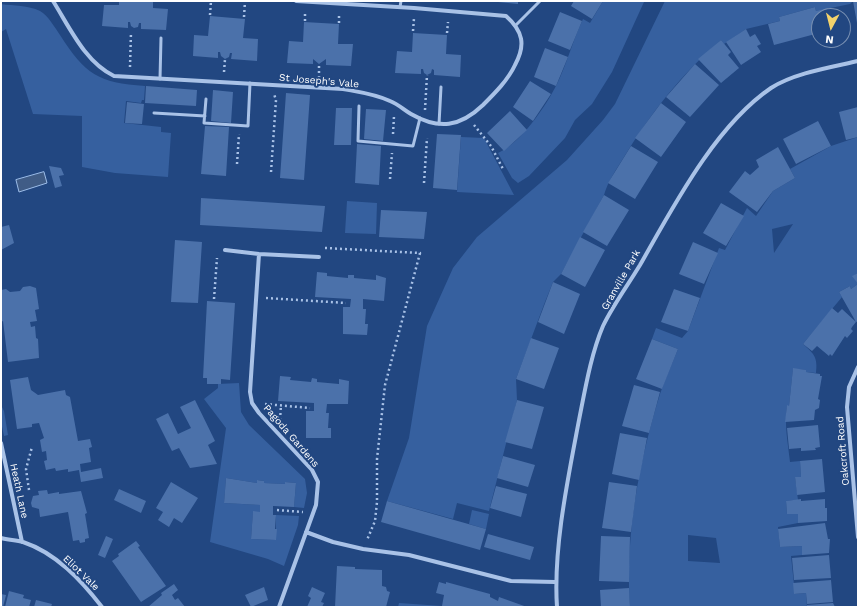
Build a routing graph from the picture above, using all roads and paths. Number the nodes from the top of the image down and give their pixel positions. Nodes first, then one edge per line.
1 (53, 1) edge
2 (211, 1) edge
3 (245, 1) edge
4 (296, 1) edge
5 (400, 1) edge
6 (540, 1) edge
7 (353, 2) edge
8 (400, 7) junction
9 (210, 15) dead end
10 (244, 17) dead end
11 (516, 25) junction
12 (131, 32) dead end
13 (161, 38) dead end
14 (858, 61) edge
15 (427, 75) dead end
16 (129, 78) junction
17 (160, 79) junction
18 (250, 83) junction
19 (271, 84) junction
20 (442, 87) dead end
21 (206, 99) dead end
22 (395, 104) junction
23 (359, 106) dead end
24 (154, 114) dead end
25 (205, 116) junction
26 (467, 118) junction
27 (424, 120) junction
28 (439, 124) junction
29 (240, 125) junction
30 (392, 145) junction
31 (237, 164) dead end
32 (503, 169) dead end
33 (271, 172) dead end
34 (390, 179) dead end
35 (424, 183) dead end
36 (320, 247) dead end
37 (224, 250) dead end
38 (259, 254) junction
39 (319, 257) dead end
40 (217, 258) dead end
41 (263, 298) dead end
42 (214, 299) dead end
43 (346, 303) dead end
44 (858, 367) edge
45 (260, 403) dead end
46 (281, 405) junction
47 (310, 408) dead end
48 (280, 421) dead end
49 (1, 443) edge
50 (32, 447) dead end
51 (29, 490) dead end
52 (277, 510) dead end
53 (305, 512) dead end
54 (306, 532) junction
55 (858, 537) edge
56 (1, 538) edge
57 (22, 542) junction
58 (363, 549) junction
59 (556, 582) junction
60 (102, 607) edge
61 (279, 607) edge
62 (557, 607) edge

1 - 16 street, St Joseph's Vale
2 - 9 path
3 - 10 path
4 - 7 street
5 - 8 lane
6 - 11 lane
7 - 8 street
8 - 11 street
11 - 26 street, St Joseph's Vale
12 - 16 path
13 - 17 lane
14 - 59 street, Granville Park
15 - 27 path
16 - 17 street, St Joseph's Vale
17 - 18 street, St Joseph's Vale
18 - 19 street, St Joseph's Vale
18 - 29 lane
19 - 22 street, St Joseph's Vale
19 - 33 path
20 - 28 lane
21 - 25 lane
22 - 27 street, St Joseph's Vale
22 - 30 path
23 - 30 lane
24 - 25 lane
25 - 29 lane
26 - 28 street, St Joseph's Vale
26 - 32 path
27 - 28 street, St Joseph's Vale
27 - 30 lane
27 - 35 path
29 - 31 path
30 - 34 path
36 - 58 path
37 - 38 street
38 - 39 street
38 - 54 street, Pagoda Gardens
40 - 42 path
41 - 43 path
44 - 55 street, Oakcroft Road
45 - 46 path
46 - 47 path
46 - 48 path
49 - 57 street, Heath Lane
50 - 51 path
52 - 53 path
54 - 58 street
54 - 61 street, Pagoda Gardens
56 - 57 street, Eliot Vale
57 - 60 street, Eliot Vale
58 - 59 street
59 - 62 street, Granville Park

